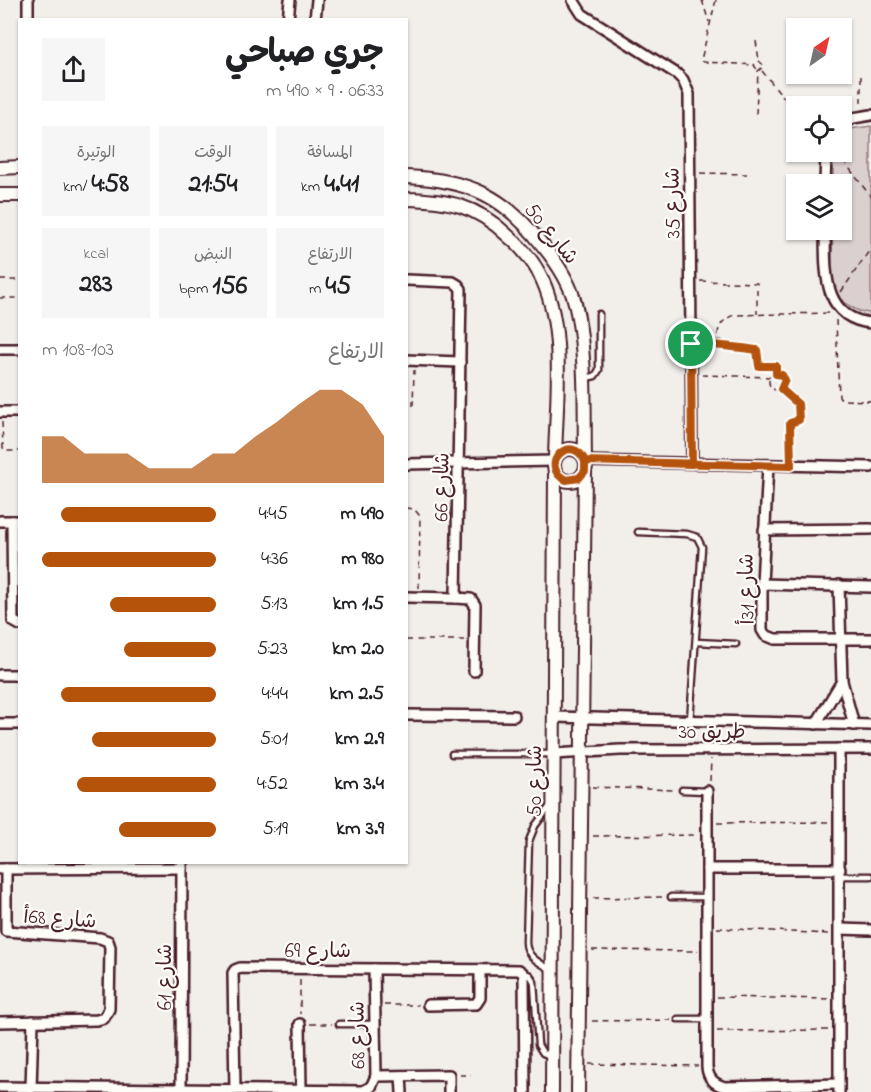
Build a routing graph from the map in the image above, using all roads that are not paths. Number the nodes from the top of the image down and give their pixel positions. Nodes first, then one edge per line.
1 (28, 0) edge
2 (290, 0) edge
3 (317, 0) edge
4 (573, 0) edge
5 (27, 18) edge
6 (288, 18) edge
7 (315, 18) edge
8 (866, 115) edge
9 (852, 120) edge
10 (18, 167) edge
11 (0, 168) edge
12 (408, 177) edge
13 (0, 195) edge
14 (18, 195) edge
15 (408, 199) edge
16 (825, 240) edge
17 (408, 280) edge
18 (599, 314) dead end
19 (871, 323) edge
20 (691, 344) junction
21 (720, 344) road end
22 (0, 349) edge
23 (18, 349) edge
24 (410, 360) edge
25 (460, 362) junction
26 (584, 378) junction
27 (1, 412) edge
28 (18, 412) edge
29 (459, 463) junction
30 (555, 463) junction
31 (408, 464) edge
32 (585, 464) junction
33 (692, 464) junction
34 (768, 465) junction
35 (871, 467) edge
36 (0, 521) edge
37 (16, 521) edge
38 (871, 529) edge
39 (764, 530) junction
40 (638, 532) dead end
41 (762, 584) junction
42 (839, 585) junction
43 (871, 587) edge
44 (408, 597) edge
45 (456, 598) junction
46 (18, 624) edge
47 (841, 638) junction
48 (871, 639) edge
49 (696, 642) junction
50 (736, 644) dead end
51 (474, 670) dead end
52 (0, 675) edge
53 (18, 675) edge
54 (842, 681) junction
55 (408, 715) edge
56 (514, 716) dead end
57 (554, 717) junction
58 (581, 717) junction
59 (690, 721) junction
60 (0, 724) edge
61 (18, 724) edge
62 (816, 724) junction
63 (854, 724) junction
64 (871, 725) edge
65 (839, 749) junction
66 (871, 749) edge
67 (452, 754) dead end
68 (554, 754) junction
69 (581, 754) junction
70 (682, 790) road end
71 (707, 790) joint
72 (554, 801) junction
73 (182, 865) edge
74 (27, 866) edge
75 (72, 866) edge
76 (707, 868) junction
77 (3, 869) edge
78 (840, 872) junction
79 (871, 876) edge
80 (671, 897) road end
81 (707, 897) junction
82 (871, 930) edge
83 (3, 931) edge
84 (840, 932) junction
85 (374, 969) junction
86 (480, 970) junction
87 (553, 970) junction
88 (521, 971) junction
89 (428, 1005) road end
90 (707, 1019) junction
91 (678, 1020) road end
92 (33, 1021) junction
93 (0, 1022) edge
94 (300, 1024) road end
95 (339, 1024) road end
96 (375, 1024) junction
97 (553, 1057) junction
98 (376, 1076) junction
99 (402, 1076) junction
100 (0, 1087) edge
101 (839, 1088) edge
102 (32, 1089) junction
103 (235, 1090) junction
104 (94, 1091) edge
105 (181, 1091) edge
106 (266, 1091) edge
107 (300, 1091) edge
108 (402, 1092) edge
109 (448, 1092) edge
110 (525, 1092) edge
111 (552, 1092) edge
112 (578, 1092) edge

1 - 5 street
2 - 6 street
3 - 7 street
4 - 20 street, شارع 35
8 - 9 street
10 - 11 street
12 - 26 street, شارع 50
13 - 14 street
15 - 30 street, شارع 50
16 - 19 street
17 - 25 street, شارع 66
18 - 26 lane
20 - 21 lane
20 - 33 street, شارع 35
22 - 23 street
24 - 25 street
25 - 29 street, شارع 66
26 - 32 street, شارع 50
27 - 28 street
29 - 30 street
29 - 31 street
29 - 45 street, شارع 66
30 - 32 street
30 - 32 street
30 - 57 street, شارع 50
32 - 33 street
32 - 58 street, شارع 50
33 - 34 street
34 - 35 street
34 - 39 street, شارع 31أ
36 - 37 street
37 - 46 street
38 - 39 street
39 - 41 street, شارع 31أ
40 - 49 lane
41 - 42 street
41 - 47 street, شارع 31أ
42 - 43 street
42 - 47 street
44 - 45 street
45 - 51 street
47 - 48 street
47 - 54 street
49 - 50 lane
49 - 59 lane
52 - 53 street
54 - 62 street
54 - 63 street
55 - 56 street
57 - 58 street, طريق 30
57 - 68 street, شارع 50
58 - 59 street, طريق 30
58 - 69 street, شارع 50
59 - 62 street, طريق 30
60 - 61 street
62 - 63 street, طريق 30
63 - 64 street, طريق 30
65 - 66 street, طريق 30
65 - 69 street, طريق 30
65 - 78 street
67 - 68 lane
68 - 69 street, طريق 30
68 - 72 street, شارع 50
69 - 112 street, شارع 50
70 - 71 lane
71 - 76 street
72 - 87 street, شارع 50
72 - 87 lane
73 - 75 street
73 - 105 street, شارع 61
74 - 75 street
74 - 77 street
76 - 78 street
76 - 81 street
77 - 83 street, شارع 68أ
78 - 79 lane
78 - 84 street
80 - 81 lane
81 - 90 street
82 - 84 street
83 - 92 street, شارع 68أ
84 - 101 street
85 - 86 street, شارع 69
85 - 96 street, شارع 68
85 - 103 street, شارع 69
86 - 88 street, شارع 69
86 - 89 street
87 - 97 street, شارع 50
88 - 97 lane
88 - 110 street
90 - 91 lane
90 - 101 street
92 - 93 street, شارع 68أ
92 - 102 street
94 - 107 street
95 - 96 lane
96 - 98 street, شارع 68
97 - 111 street, شارع 50
98 - 99 street
98 - 107 street, شارع 68
99 - 108 street
99 - 109 street
100 - 102 street, شارع 68
102 - 104 street, شارع 68
103 - 105 street, شارع 68
103 - 106 street, شارع 68
104 - 105 street, شارع 68
106 - 107 street, شارع 68

